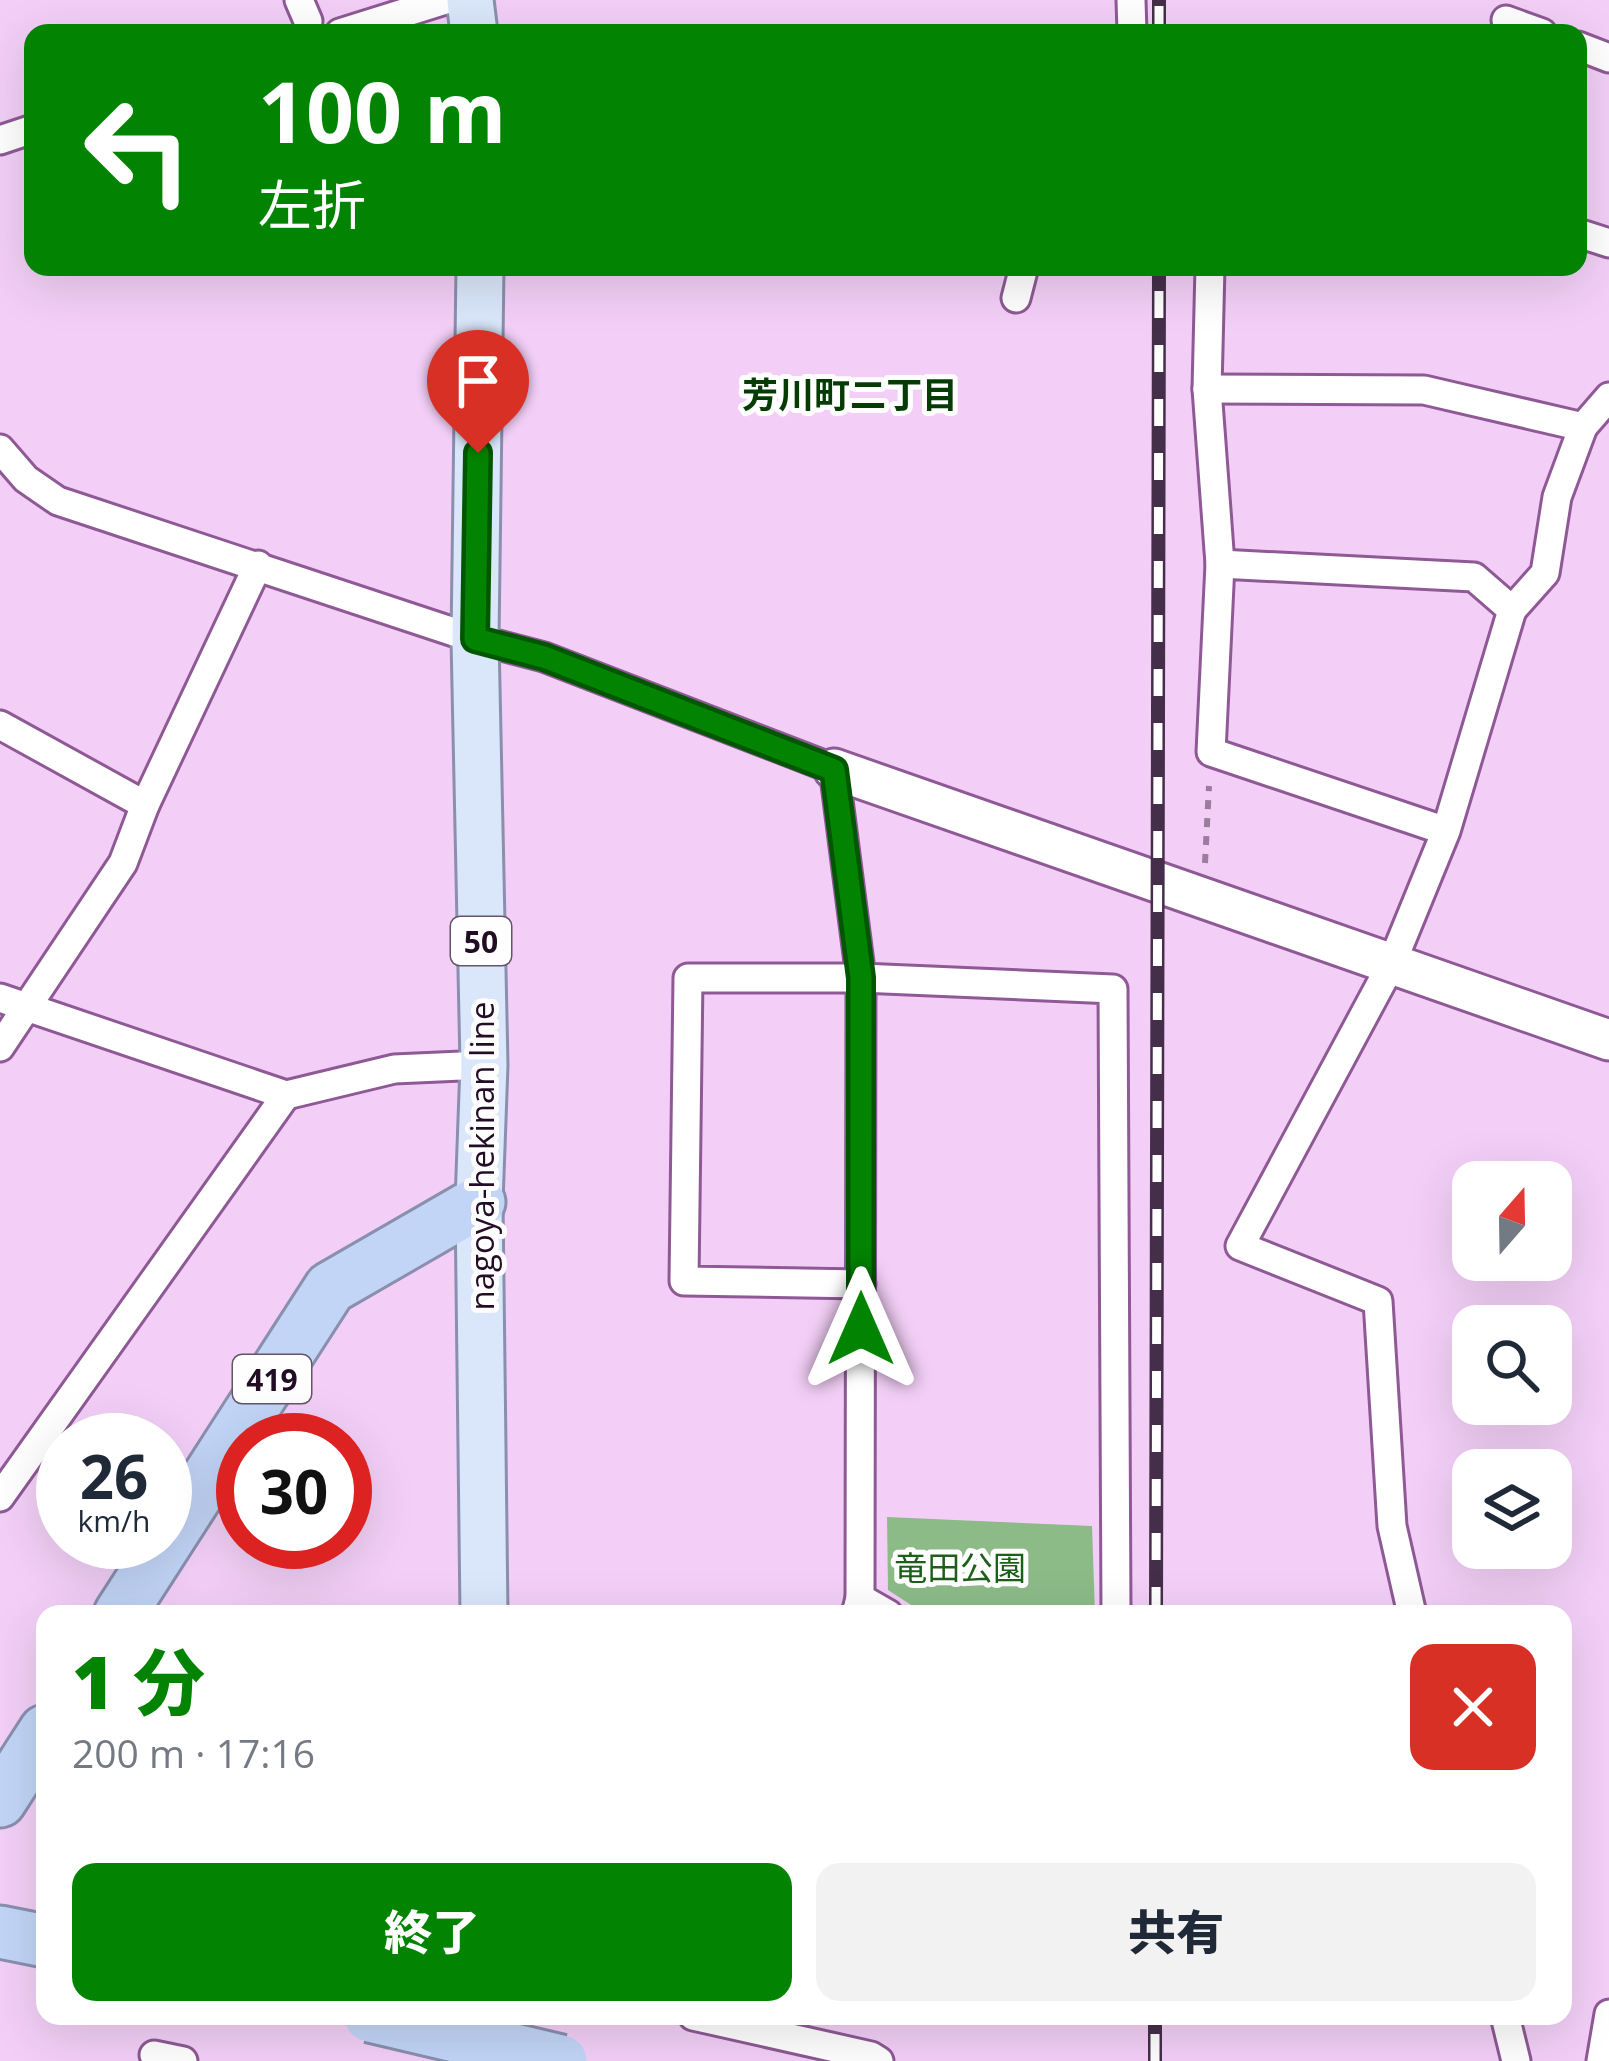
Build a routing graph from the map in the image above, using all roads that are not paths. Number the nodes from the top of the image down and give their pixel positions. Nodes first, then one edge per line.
1 (446, 0) edge
2 (369, 24) edge
3 (480, 276) edge
4 (1022, 276) edge
5 (1210, 276) edge
6 (1016, 298) dead end
7 (1207, 389) junction
8 (1609, 397) edge
9 (1582, 427) junction
10 (0, 449) edge
11 (1220, 564) junction
12 (258, 565) junction
13 (1512, 610) junction
14 (475, 639) junction
15 (0, 725) edge
16 (834, 770) junction
17 (146, 805) junction
18 (1446, 831) junction
19 (1392, 962) junction
20 (861, 978) junction
21 (0, 998) edge
22 (29, 1006) junction
23 (1609, 1040) edge
24 (0, 1047) edge
25 (484, 1065) junction
26 (286, 1095) junction
27 (479, 1202) junction
28 (861, 1284) junction
29 (0, 1497) edge
30 (127, 1605) edge
31 (484, 1605) edge
32 (858, 1605) edge
33 (1116, 1605) edge
34 (1410, 1605) edge
35 (36, 1745) edge
36 (0, 1801) edge
37 (0, 1932) edge
38 (36, 1940) edge
39 (1609, 2014) edge
40 (408, 2025) edge
41 (486, 2025) edge
42 (733, 2025) edge
43 (1507, 2025) edge
44 (154, 2055) dead end
45 (183, 2061) edge
46 (484, 2061) edge
47 (561, 2061) edge
48 (879, 2061) edge
49 (1516, 2061) edge
50 (1601, 2061) edge

1 - 2 street
3 - 14 main road, nagoya-hekinan line / 50
4 - 6 street
5 - 7 street
7 - 9 street
7 - 11 street
8 - 9 street
9 - 13 street
10 - 12 street
11 - 13 street
11 - 18 street
12 - 14 street
12 - 17 street
13 - 18 street
14 - 16 street
14 - 25 main road, nagoya-hekinan line / 50
15 - 17 street
16 - 19 street
16 - 20 street
17 - 22 street
18 - 19 street
19 - 23 street
19 - 34 street
20 - 28 street
20 - 28 street
20 - 33 street
21 - 22 street
22 - 24 street
22 - 26 street
25 - 26 street
25 - 27 main road, nagoya-hekinan line / 50
26 - 29 street
27 - 30 highway, 419
27 - 31 main road, nagoya-hekinan line / 50
28 - 32 street
35 - 36 highway
37 - 38 highway
39 - 50 street
40 - 47 highway, bridge
41 - 46 main road
42 - 48 street
43 - 49 street
44 - 45 street

